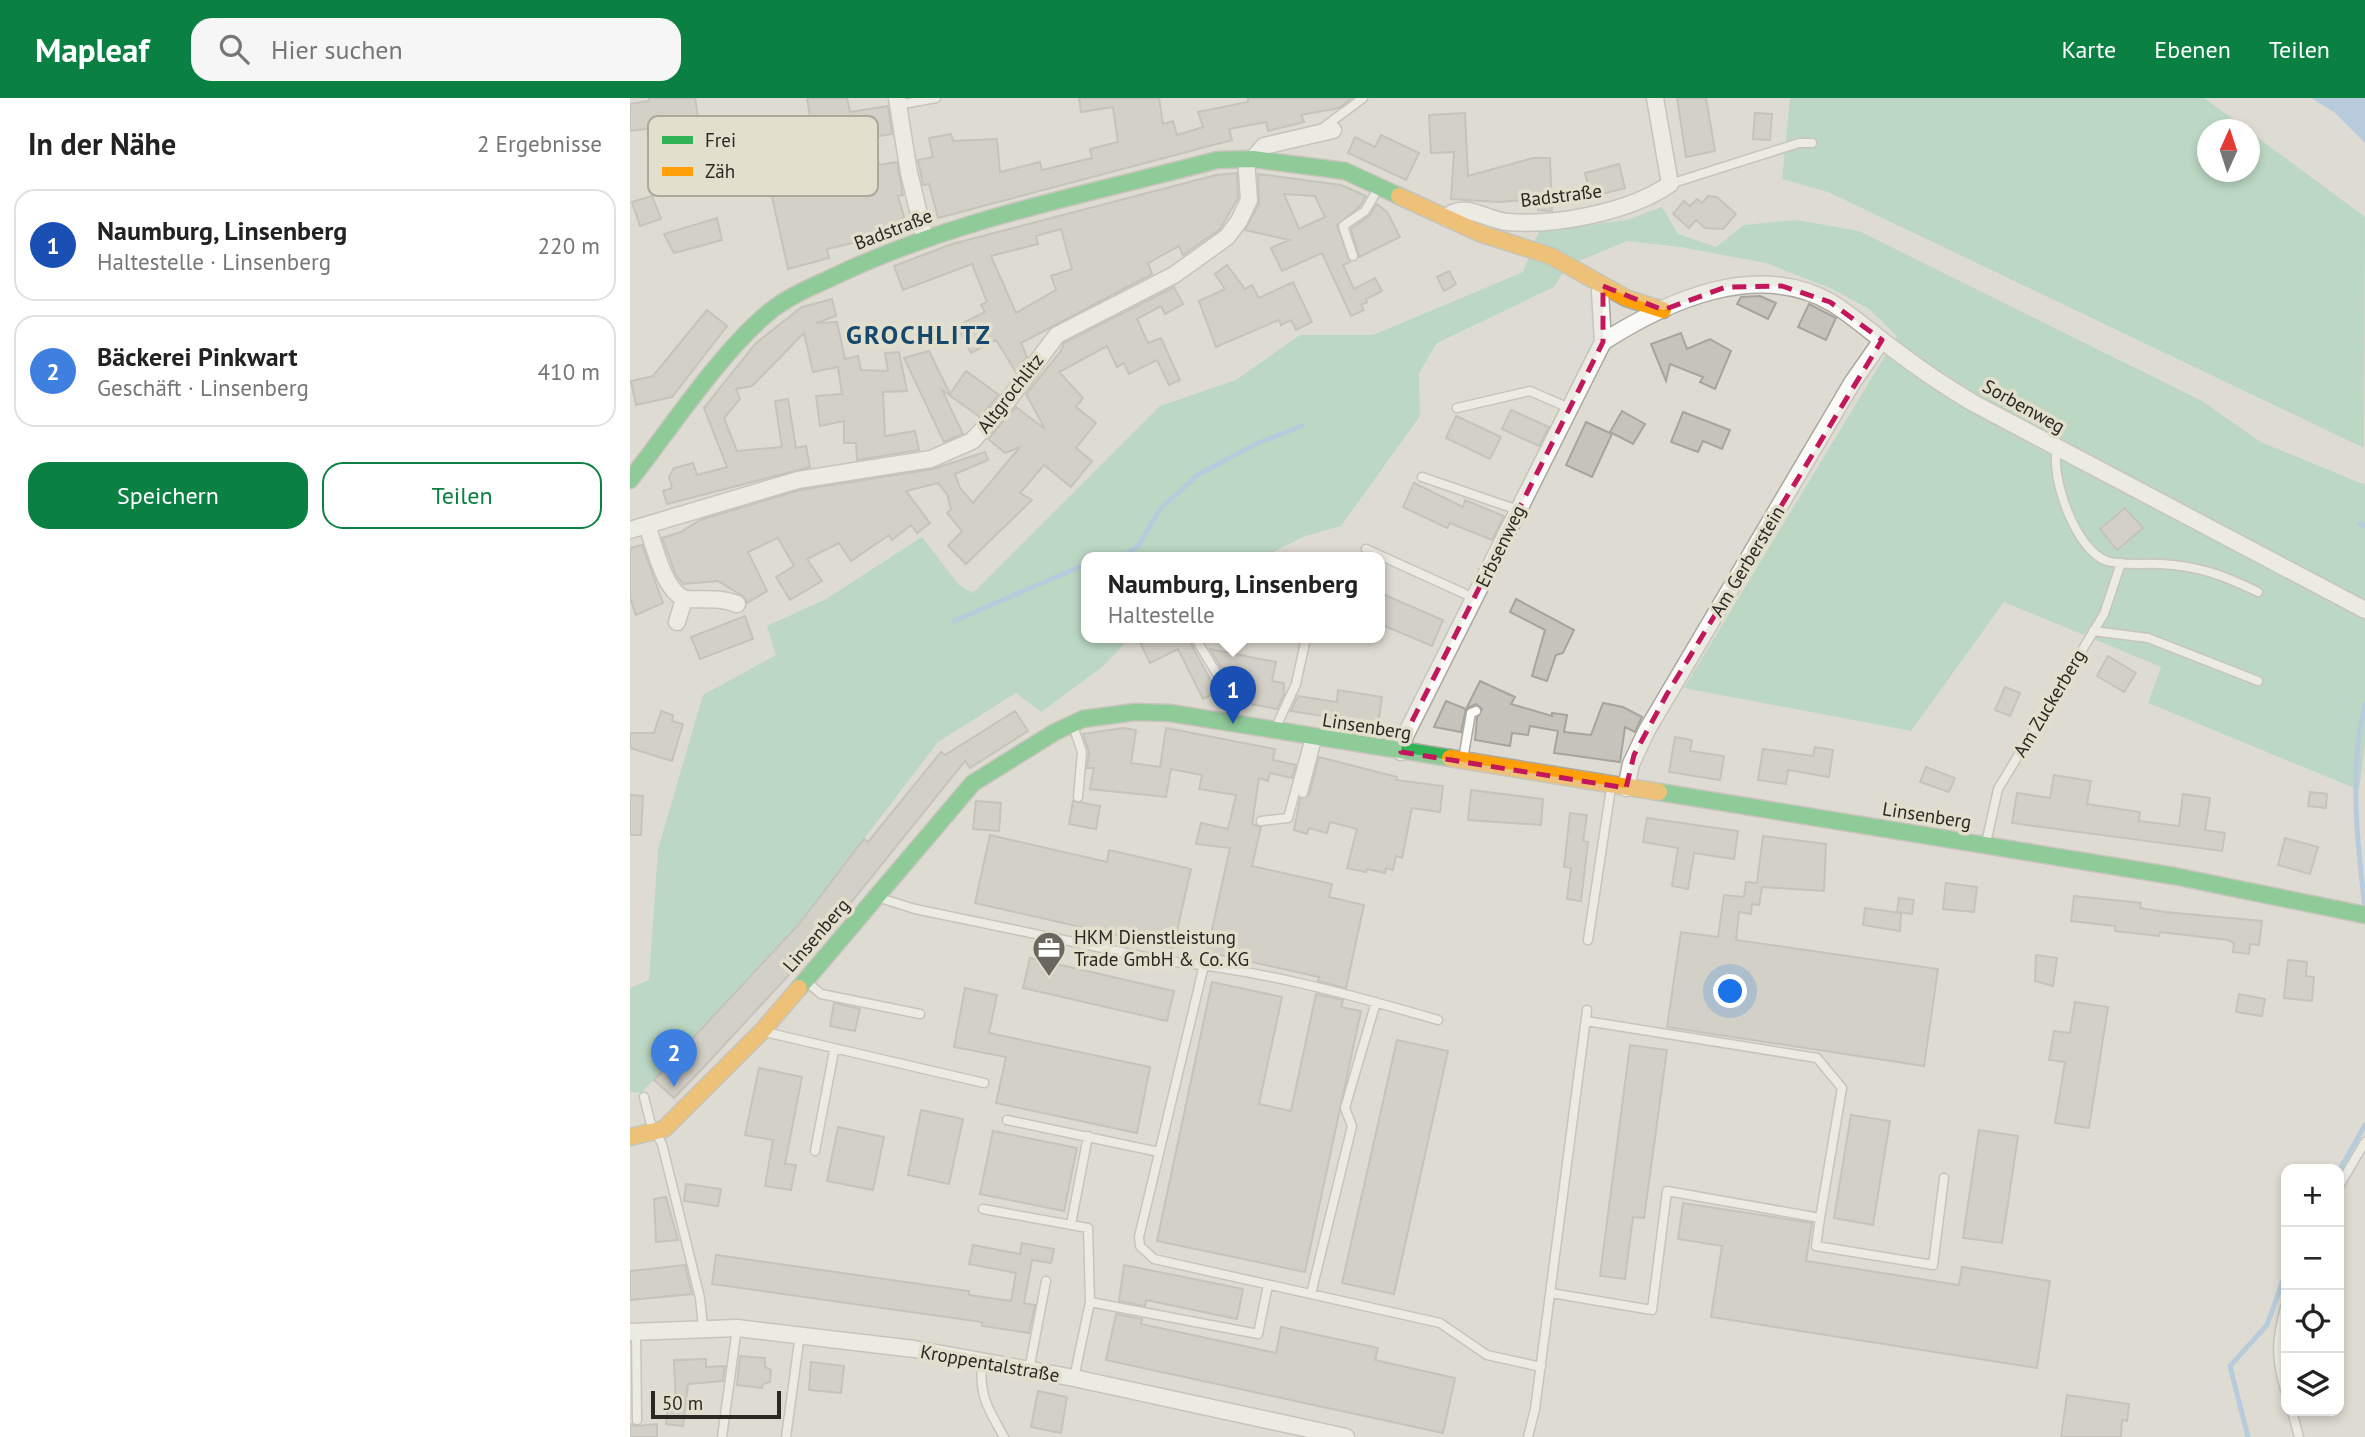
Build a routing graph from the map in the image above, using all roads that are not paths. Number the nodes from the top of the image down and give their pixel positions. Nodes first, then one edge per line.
1 (936, 98) edge
2 (1363, 98) edge
3 (1655, 98) edge
4 (897, 101) edge
5 (1326, 131) joint
6 (1812, 143) dead end
7 (1249, 159) junction
8 (1670, 184) junction
9 (1379, 186) junction
10 (1446, 218) junction
11 (925, 239) junction
12 (1353, 256) dead end
13 (1603, 286) junction
14 (1662, 310) junction
15 (1882, 340) junction
16 (1603, 342) junction
17 (1457, 408) dead end
18 (1569, 408) junction
19 (2057, 449) junction
20 (630, 453) edge
21 (642, 465) junction
22 (1422, 477) dead end
23 (630, 480) edge
24 (1518, 510) junction
25 (647, 525) junction
26 (630, 530) edge
27 (1366, 549) dead end
28 (1373, 552) edge
29 (1385, 558) edge
30 (2121, 563) junction
31 (2258, 592) dead end
32 (684, 598) junction
33 (1475, 598) junction
34 (737, 604) dead end
35 (2365, 610) edge
36 (677, 622) dead end
37 (2093, 631) junction
38 (1197, 643) edge
39 (1305, 643) edge
40 (2258, 681) dead end
41 (1476, 711) dead end
42 (1072, 723) junction
43 (1233, 724) junction
44 (1274, 732) junction
45 (1314, 738) junction
46 (1401, 752) junction
47 (1462, 762) junction
48 (1619, 786) junction
49 (1303, 793) dead end
50 (1078, 797) dead end
51 (1261, 821) dead end
52 (1985, 846) junction
53 (877, 897) junction
54 (2358, 913) edge
55 (1588, 940) dead end
56 (1204, 965) junction
57 (805, 980) junction
58 (1377, 1002) junction
59 (1587, 1010) dead end
60 (920, 1014) dead end
61 (1438, 1020) dead end
62 (1586, 1021) junction
63 (762, 1031) junction
64 (834, 1051) junction
65 (984, 1083) dead end
66 (644, 1097) dead end
67 (1007, 1120) dead end
68 (656, 1133) junction
69 (1088, 1136) junction
70 (630, 1137) edge
71 (2365, 1142) edge
72 (815, 1151) dead end
73 (1159, 1152) junction
74 (1944, 1178) dead end
75 (2344, 1178) edge
76 (983, 1209) dead end
77 (1820, 1218) junction
78 (1071, 1224) junction
79 (1046, 1281) dead end
80 (1268, 1284) junction
81 (1550, 1293) junction
82 (1311, 1294) junction
83 (1090, 1302) junction
84 (2281, 1323) edge
85 (703, 1327) junction
86 (737, 1328) junction
87 (633, 1332) edge
88 (800, 1334) junction
89 (982, 1360) junction
90 (1541, 1367) junction
91 (1029, 1370) junction
92 (2281, 1376) edge
93 (1074, 1378) junction
94 (2293, 1416) edge
95 (637, 1420) dead end
96 (722, 1437) edge
97 (786, 1437) edge
98 (1004, 1437) edge
99 (1346, 1437) edge
100 (1528, 1437) edge
101 (2299, 1437) edge

1 - 4 lane
2 - 5 lane, Badstraße
3 - 8 street
4 - 11 street
5 - 7 street, Badstraße
6 - 8 lane
7 - 9 main road, Badstraße
7 - 11 main road, Badstraße
7 - 25 street, Altgrochlitz
8 - 10 street, Badstraße
9 - 10 main road, Badstraße
9 - 12 lane
10 - 13 main road
11 - 21 main road, Badstraße
13 - 14 main road
13 - 16 street
14 - 15 street, Sorbenweg
14 - 16 street, Sorbenweg
15 - 19 street, Sorbenweg
15 - 48 street, Am Gerberstein
16 - 18 street, Erbsenweg
17 - 18 lane
18 - 24 street, Erbsenweg
19 - 30 lane
19 - 35 street, Sorbenweg
20 - 21 street
21 - 23 main road, Badstraße
22 - 24 lane
24 - 33 street, Erbsenweg
25 - 26 street, Altgrochlitz
25 - 32 street
27 - 28 lane
29 - 33 lane
30 - 31 lane
30 - 37 lane, Am Zuckerberg
32 - 34 street
32 - 36 street
33 - 46 street, Erbsenweg
37 - 40 lane
37 - 52 lane, Am Zuckerberg
38 - 43 lane
39 - 44 lane
41 - 47 lane
42 - 43 main road, Linsenberg
42 - 50 lane
42 - 53 main road, Linsenberg
43 - 44 main road, Linsenberg
44 - 45 main road, Linsenberg
45 - 46 main road, Linsenberg
45 - 49 lane
45 - 51 lane
46 - 47 main road, Linsenberg
47 - 48 main road, Linsenberg
48 - 52 main road, Linsenberg
48 - 55 lane
52 - 54 main road, Linsenberg
53 - 56 lane
53 - 57 main road, Linsenberg
56 - 58 lane
56 - 73 lane
57 - 60 lane
57 - 63 main road, Linsenberg
58 - 61 lane
58 - 82 lane
59 - 62 lane
62 - 77 lane
62 - 81 lane
63 - 64 lane
63 - 68 main road, Linsenberg
64 - 65 lane
64 - 72 lane
66 - 68 lane
67 - 69 lane
68 - 70 main road
68 - 85 lane
69 - 73 lane
69 - 78 lane
71 - 75 lane
73 - 80 lane
74 - 77 lane
76 - 78 lane
77 - 81 lane
78 - 83 lane
79 - 91 lane
80 - 82 lane
80 - 83 lane
81 - 90 lane
82 - 90 lane
83 - 93 lane
84 - 92 lane
85 - 86 street, Kroppentalstraße
85 - 87 street, Kroppentalstraße
86 - 88 street, Kroppentalstraße
86 - 96 lane
87 - 95 lane
88 - 89 street, Kroppentalstraße
88 - 97 lane
89 - 91 street, Kroppentalstraße
89 - 98 lane
90 - 100 lane
91 - 93 street, Kroppentalstraße
93 - 99 street, Kroppentalstraße
94 - 101 lane

